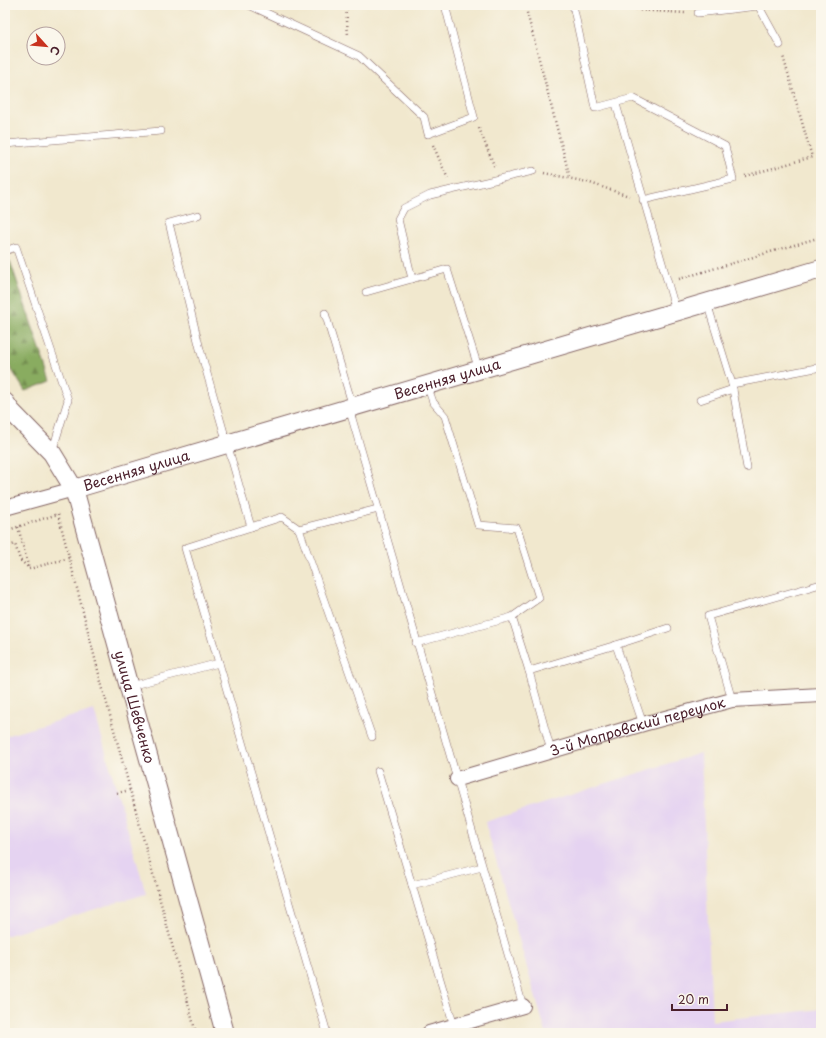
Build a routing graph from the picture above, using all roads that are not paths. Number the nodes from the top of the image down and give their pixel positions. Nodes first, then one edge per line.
1 (249, 5) edge
2 (445, 5) edge
3 (573, 5) edge
4 (758, 5) edge
5 (698, 13) road end
6 (780, 45) road end
7 (616, 104) junction
8 (161, 131) dead end
9 (5, 144) edge
10 (533, 170) road end
11 (643, 200) junction
12 (198, 215) dead end
13 (5, 251) edge
14 (821, 269) edge
15 (412, 279) junction
16 (366, 292) dead end
17 (707, 302) junction
18 (676, 312) junction
19 (325, 313) dead end
20 (816, 368) dead end
21 (478, 370) junction
22 (427, 384) junction
23 (732, 386) junction
24 (700, 400) dead end
25 (5, 402) edge
26 (351, 407) junction
27 (226, 444) junction
28 (52, 453) junction
29 (747, 468) dead end
30 (74, 489) junction
31 (5, 508) edge
32 (378, 509) junction
33 (251, 527) junction
34 (299, 529) junction
35 (821, 584) edge
36 (512, 617) junction
37 (668, 628) dead end
38 (416, 643) junction
39 (616, 645) junction
40 (219, 663) junction
41 (529, 671) junction
42 (128, 687) junction
43 (821, 695) edge
44 (732, 700) junction
45 (643, 724) junction
46 (372, 737) dead end
47 (551, 751) junction
48 (378, 771) dead end
49 (457, 779) junction
50 (482, 867) junction
51 (412, 886) junction
52 (523, 1006) joint
53 (454, 1026) junction
54 (225, 1033) edge
55 (327, 1033) edge
56 (429, 1033) edge

1 - 2 lane
3 - 7 lane
4 - 5 lane
4 - 6 lane
7 - 11 lane
7 - 11 lane
8 - 9 lane
10 - 15 lane
11 - 18 lane
12 - 27 lane
13 - 28 lane
14 - 17 street, Весенняя улица
15 - 16 lane
15 - 21 lane
17 - 18 street, Весенняя улица
17 - 23 lane
18 - 21 street, Весенняя улица
19 - 26 lane
20 - 23 lane
21 - 22 street, Весенняя улица
22 - 26 street, Весенняя улица
22 - 36 lane
23 - 24 lane
23 - 29 lane
25 - 28 street, улица Шевченко
26 - 27 street, Весенняя улица
26 - 32 lane
27 - 30 street, Весенняя улица
27 - 33 lane
28 - 30 street, улица Шевченко
30 - 31 street
30 - 42 street, улица Шевченко
32 - 34 lane
32 - 38 lane
33 - 34 lane
33 - 40 lane
34 - 46 lane
35 - 44 lane
36 - 38 lane
36 - 41 lane
37 - 39 lane
38 - 49 lane
39 - 41 lane
39 - 45 lane
40 - 42 lane
40 - 55 lane
41 - 47 lane
42 - 54 street, улица Шевченко
43 - 44 street, 3-й Мопровский переулок
44 - 45 street, 3-й Мопровский переулок
45 - 47 street, 3-й Мопровский переулок
47 - 49 street, 3-й Мопровский переулок
48 - 51 lane
49 - 50 lane
50 - 51 lane
50 - 52 lane
51 - 53 lane
52 - 53 street
53 - 56 street

